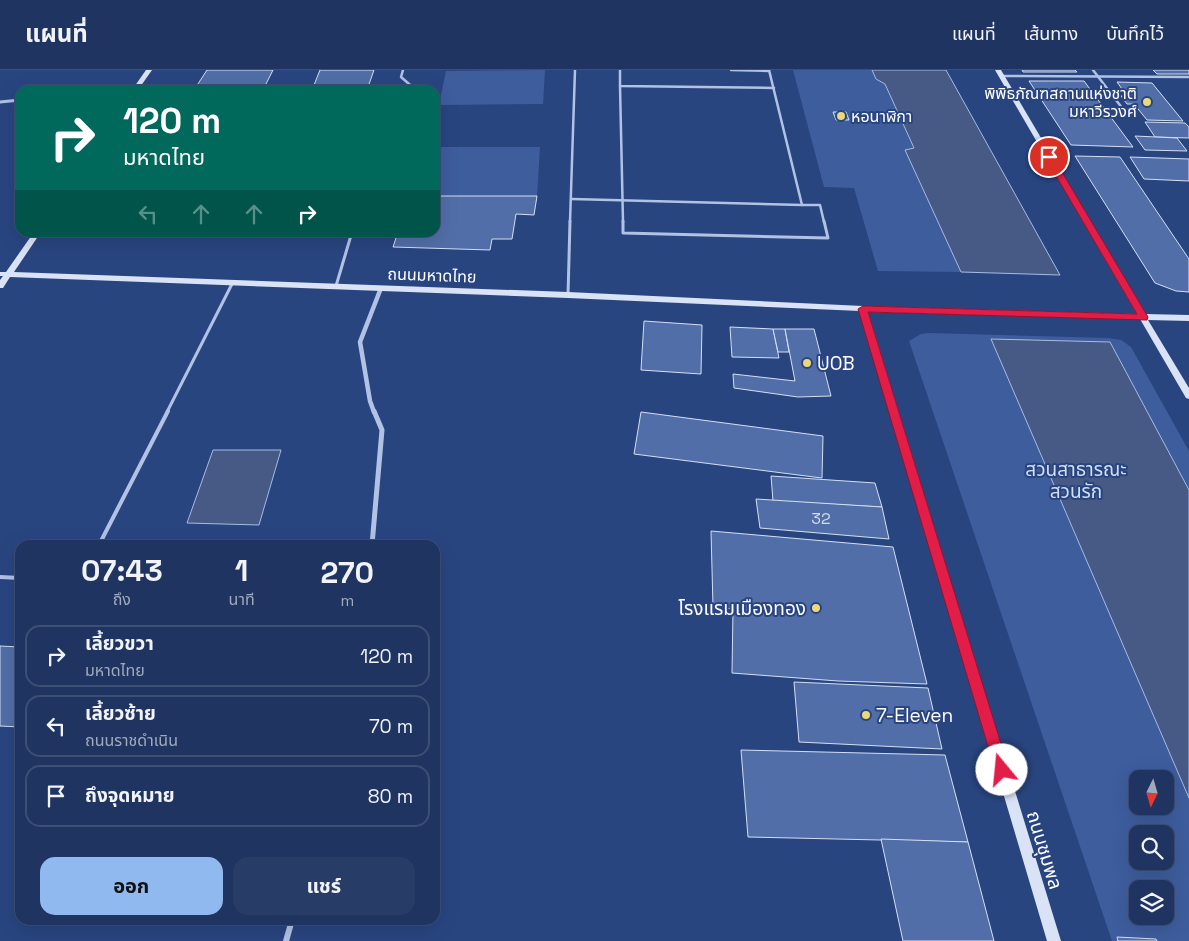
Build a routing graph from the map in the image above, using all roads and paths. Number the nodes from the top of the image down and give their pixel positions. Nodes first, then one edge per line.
1 (149, 70) edge
2 (403, 70) edge
3 (575, 70) edge
4 (620, 70) edge
5 (731, 70) edge
6 (769, 70) edge
7 (1093, 70) edge
8 (1000, 73) edge
9 (1098, 77) junction
10 (1189, 77) edge
11 (138, 85) edge
12 (410, 85) edge
13 (620, 86) junction
14 (774, 88) junction
15 (15, 100) edge
16 (0, 102) edge
17 (1129, 117) dead end
18 (572, 199) junction
19 (624, 200) junction
20 (802, 205) junction
21 (35, 237) edge
22 (351, 237) edge
23 (0, 274) edge
24 (9, 274) junction
25 (233, 282) junction
26 (0, 286) edge
27 (336, 286) junction
28 (381, 288) junction
29 (568, 295) junction
30 (863, 309) junction
31 (1143, 317) junction
32 (1189, 318) edge
33 (1189, 396) edge
34 (102, 540) edge
35 (372, 540) edge
36 (0, 577) edge
37 (15, 578) edge
38 (291, 925) edge
39 (286, 941) edge
40 (1054, 941) edge

1 - 11 main road
2 - 12 lane
3 - 18 lane
4 - 13 lane
5 - 6 lane
6 - 14 lane
7 - 9 lane
8 - 9 lane
8 - 31 main road
9 - 10 lane
9 - 17 lane
13 - 14 lane
13 - 19 lane
14 - 20 lane
15 - 16 street
18 - 19 lane
18 - 29 lane
19 - 20 lane
19 - 20 lane
21 - 24 main road
22 - 27 lane
23 - 24 main road, ถนนมหาดไทย
24 - 25 main road, ถนนมหาดไทย
24 - 26 main road
25 - 27 main road, ถนนมหาดไทย
25 - 34 lane
27 - 28 main road, ถนนมหาดไทย
28 - 29 main road, ถนนมหาดไทย
28 - 35 street
29 - 30 main road, ถนนมหาดไทย
30 - 31 main road, ถนนมหาดไทย
30 - 40 main road, ถนนชุมพล
31 - 32 main road, ถนนมหาดไทย
31 - 33 main road
36 - 37 lane
38 - 39 street

